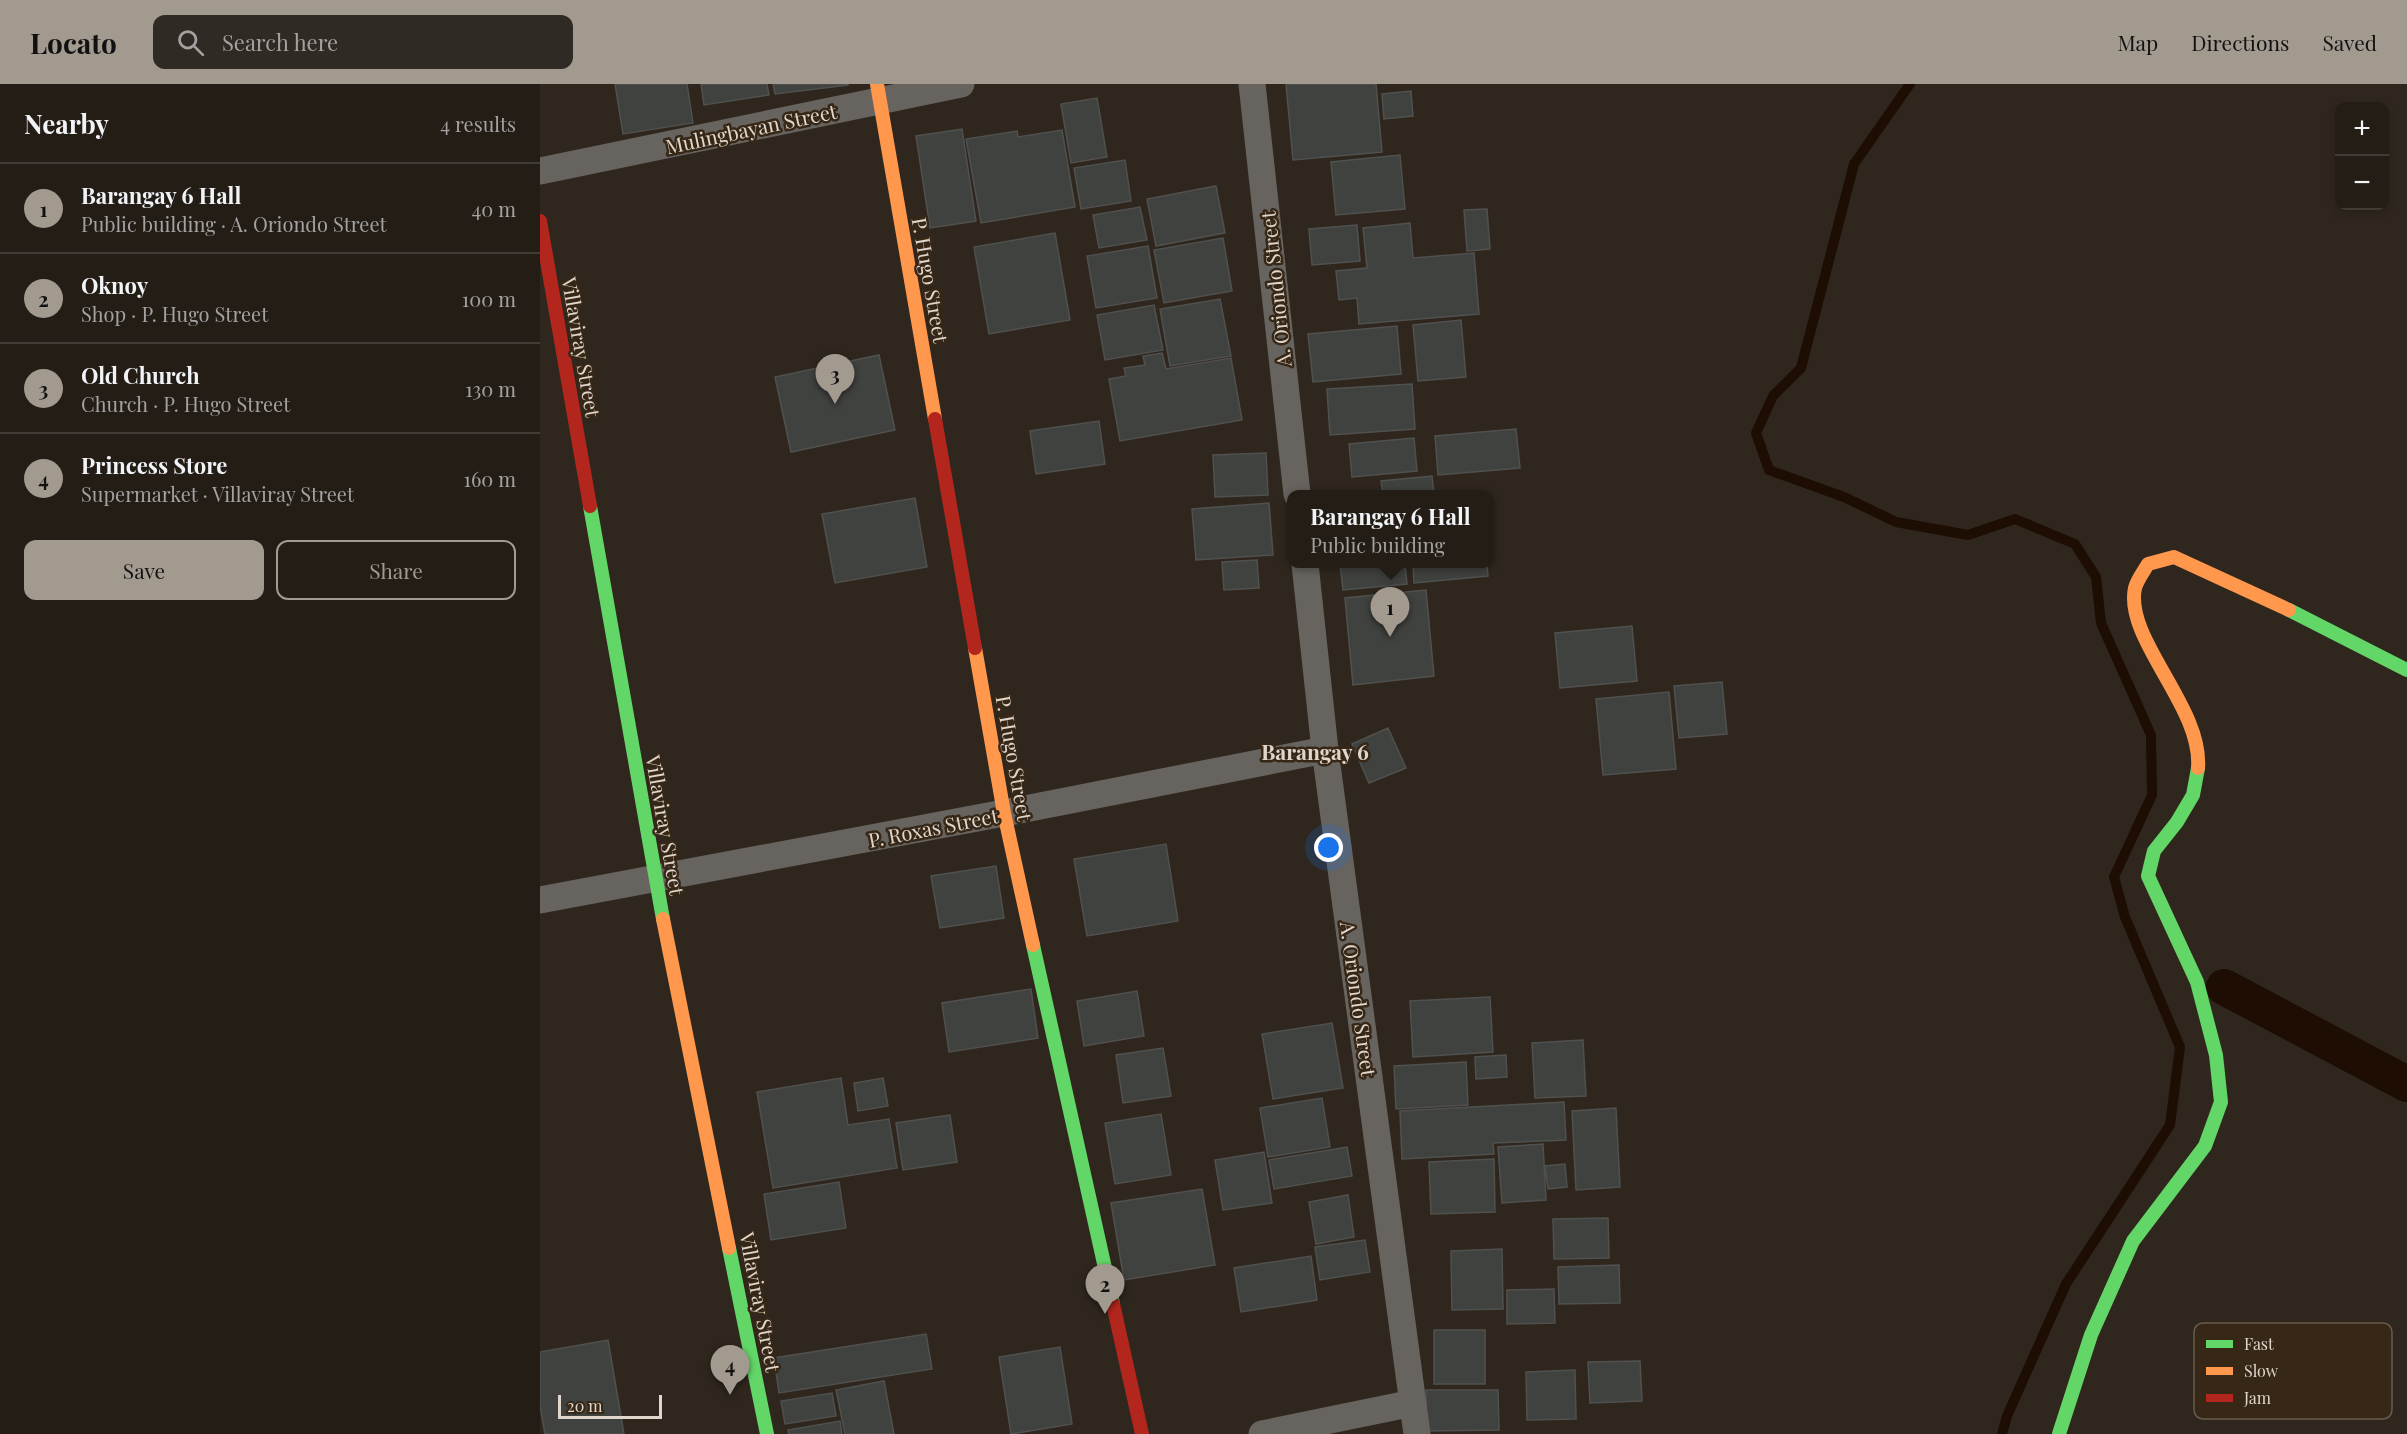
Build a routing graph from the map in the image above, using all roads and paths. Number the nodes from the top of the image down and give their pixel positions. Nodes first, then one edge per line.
1 (961, 84) edge
2 (1252, 84) edge
3 (878, 92) edge
4 (540, 171) edge
5 (540, 221) edge
6 (1296, 490) edge
7 (1305, 568) edge
8 (2407, 670) edge
9 (1325, 750) junction
10 (1004, 813) junction
11 (655, 879) junction
12 (540, 900) edge
13 (1413, 1403) junction
14 (1271, 1433) edge
15 (767, 1434) edge
16 (1142, 1434) edge
17 (1417, 1434) edge
18 (2059, 1434) edge

1 - 3 street, Mulingbayan Street
2 - 6 street, A. Oriondo Street
3 - 4 street, Mulingbayan Street
3 - 10 street, P. Hugo Street
5 - 11 street, Villaviray Street
7 - 9 street, A. Oriondo Street
8 - 18 street
9 - 10 street, P. Roxas Street
9 - 13 street, A. Oriondo Street
10 - 11 street, P. Roxas Street
10 - 16 street, P. Hugo Street
11 - 12 street, P. Roxas Street
11 - 15 street, Villaviray Street
13 - 14 street
13 - 17 street, A. Oriondo Street

